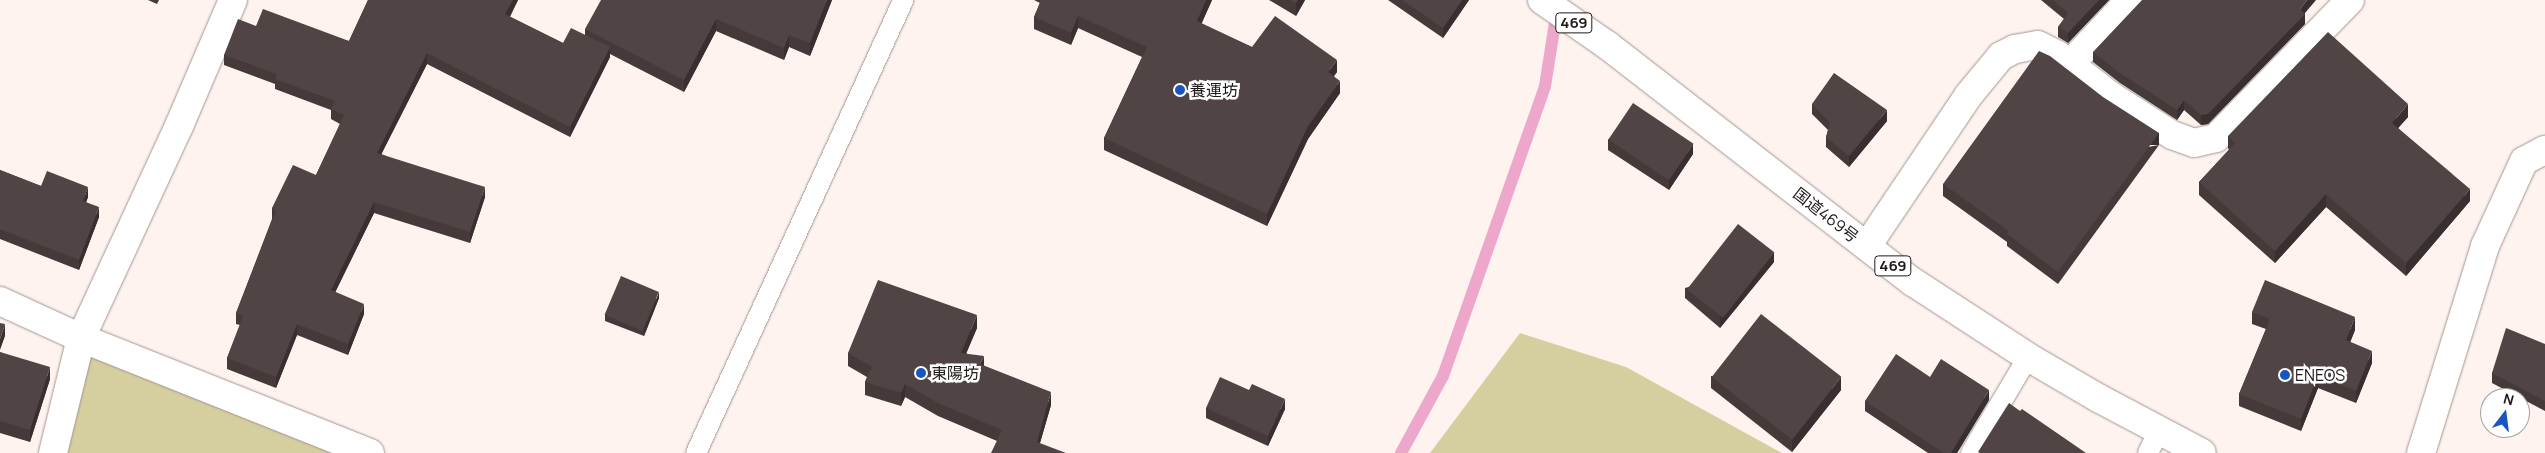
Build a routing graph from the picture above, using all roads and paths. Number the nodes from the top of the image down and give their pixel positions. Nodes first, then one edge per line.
1 (233, 0) edge
2 (903, 0) edge
3 (1542, 0) edge
4 (2130, 0) edge
5 (2350, 0) edge
6 (2070, 64) junction
7 (2545, 150) edge
8 (1866, 246) junction
9 (0, 301) edge
10 (81, 338) junction
11 (2028, 356) junction
12 (2153, 441) edge
13 (53, 453) edge
14 (370, 453) edge
15 (696, 453) edge
16 (1971, 453) edge
17 (2202, 453) edge
18 (2421, 453) edge

1 - 10 main road
2 - 15 lane
3 - 8 main road, 国道469号 / 469
4 - 6 main road
5 - 6 main road
6 - 8 main road
7 - 18 main road
8 - 11 main road, 国道469号 / 469
9 - 10 main road
10 - 13 main road
10 - 14 main road
11 - 12 main road, 国道469号 / 469
11 - 16 lane
12 - 17 main road, 国道469号 / 469

